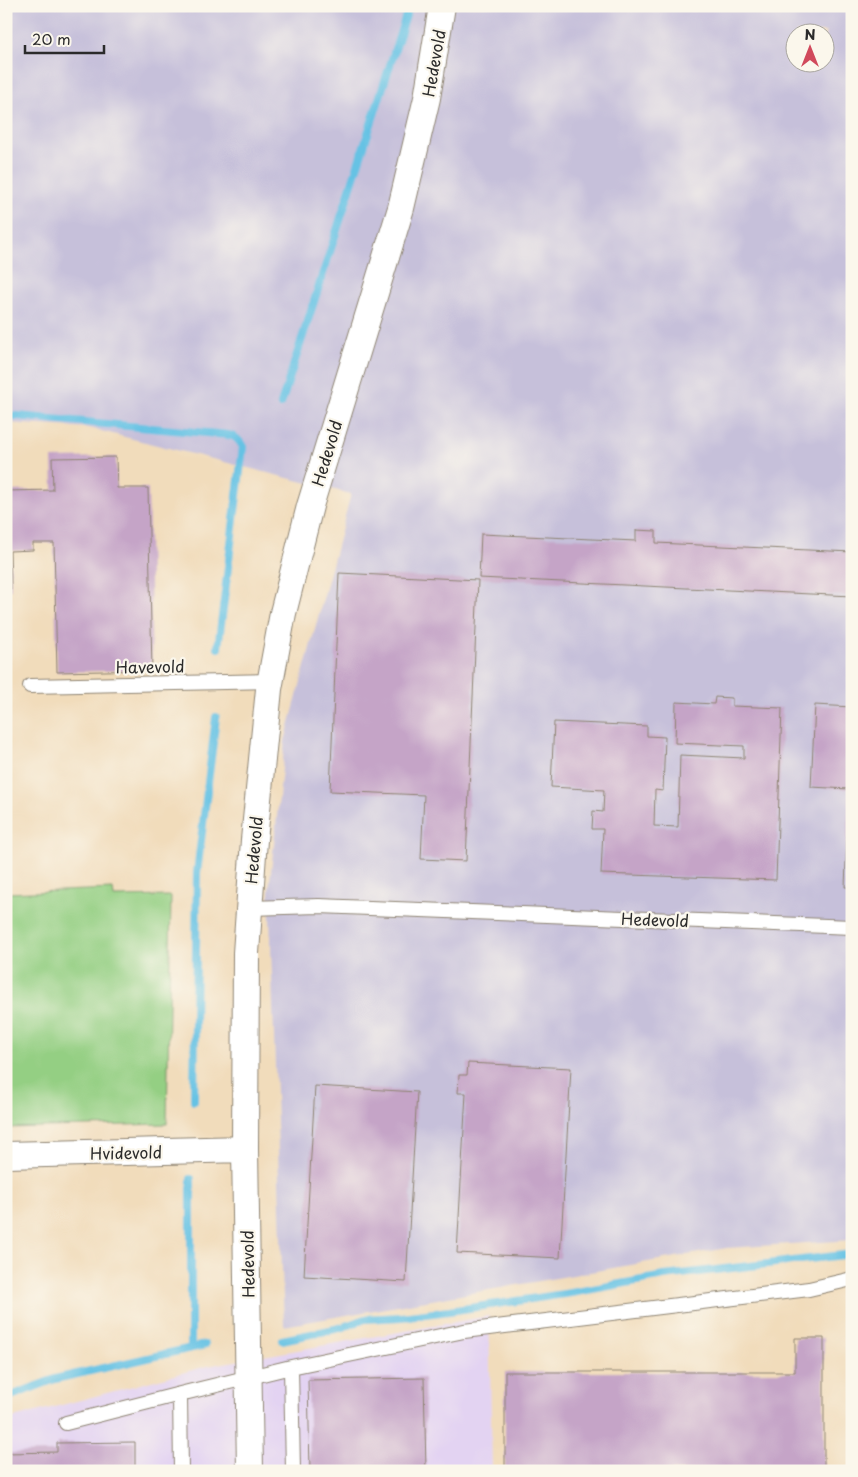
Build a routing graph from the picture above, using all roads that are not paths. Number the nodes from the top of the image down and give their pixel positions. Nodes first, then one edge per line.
1 (442, 6) edge
2 (270, 681) junction
3 (30, 686) dead end
4 (249, 908) junction
5 (852, 927) edge
6 (245, 1149) junction
7 (6, 1155) edge
8 (852, 1279) edge
9 (291, 1367) junction
10 (249, 1377) junction
11 (180, 1394) junction
12 (66, 1423) dead end
13 (181, 1471) edge
14 (250, 1471) edge
15 (293, 1471) edge

1 - 2 street, Hedevold
2 - 3 lane, Havevold
2 - 4 street, Hedevold
4 - 5 lane, Hedevold
4 - 6 street, Hedevold
6 - 7 street, Hvidevold
6 - 10 street, Hedevold
8 - 9 lane
9 - 10 lane
9 - 15 lane
10 - 11 lane
10 - 14 street, Hedevold
11 - 12 lane
11 - 13 lane

